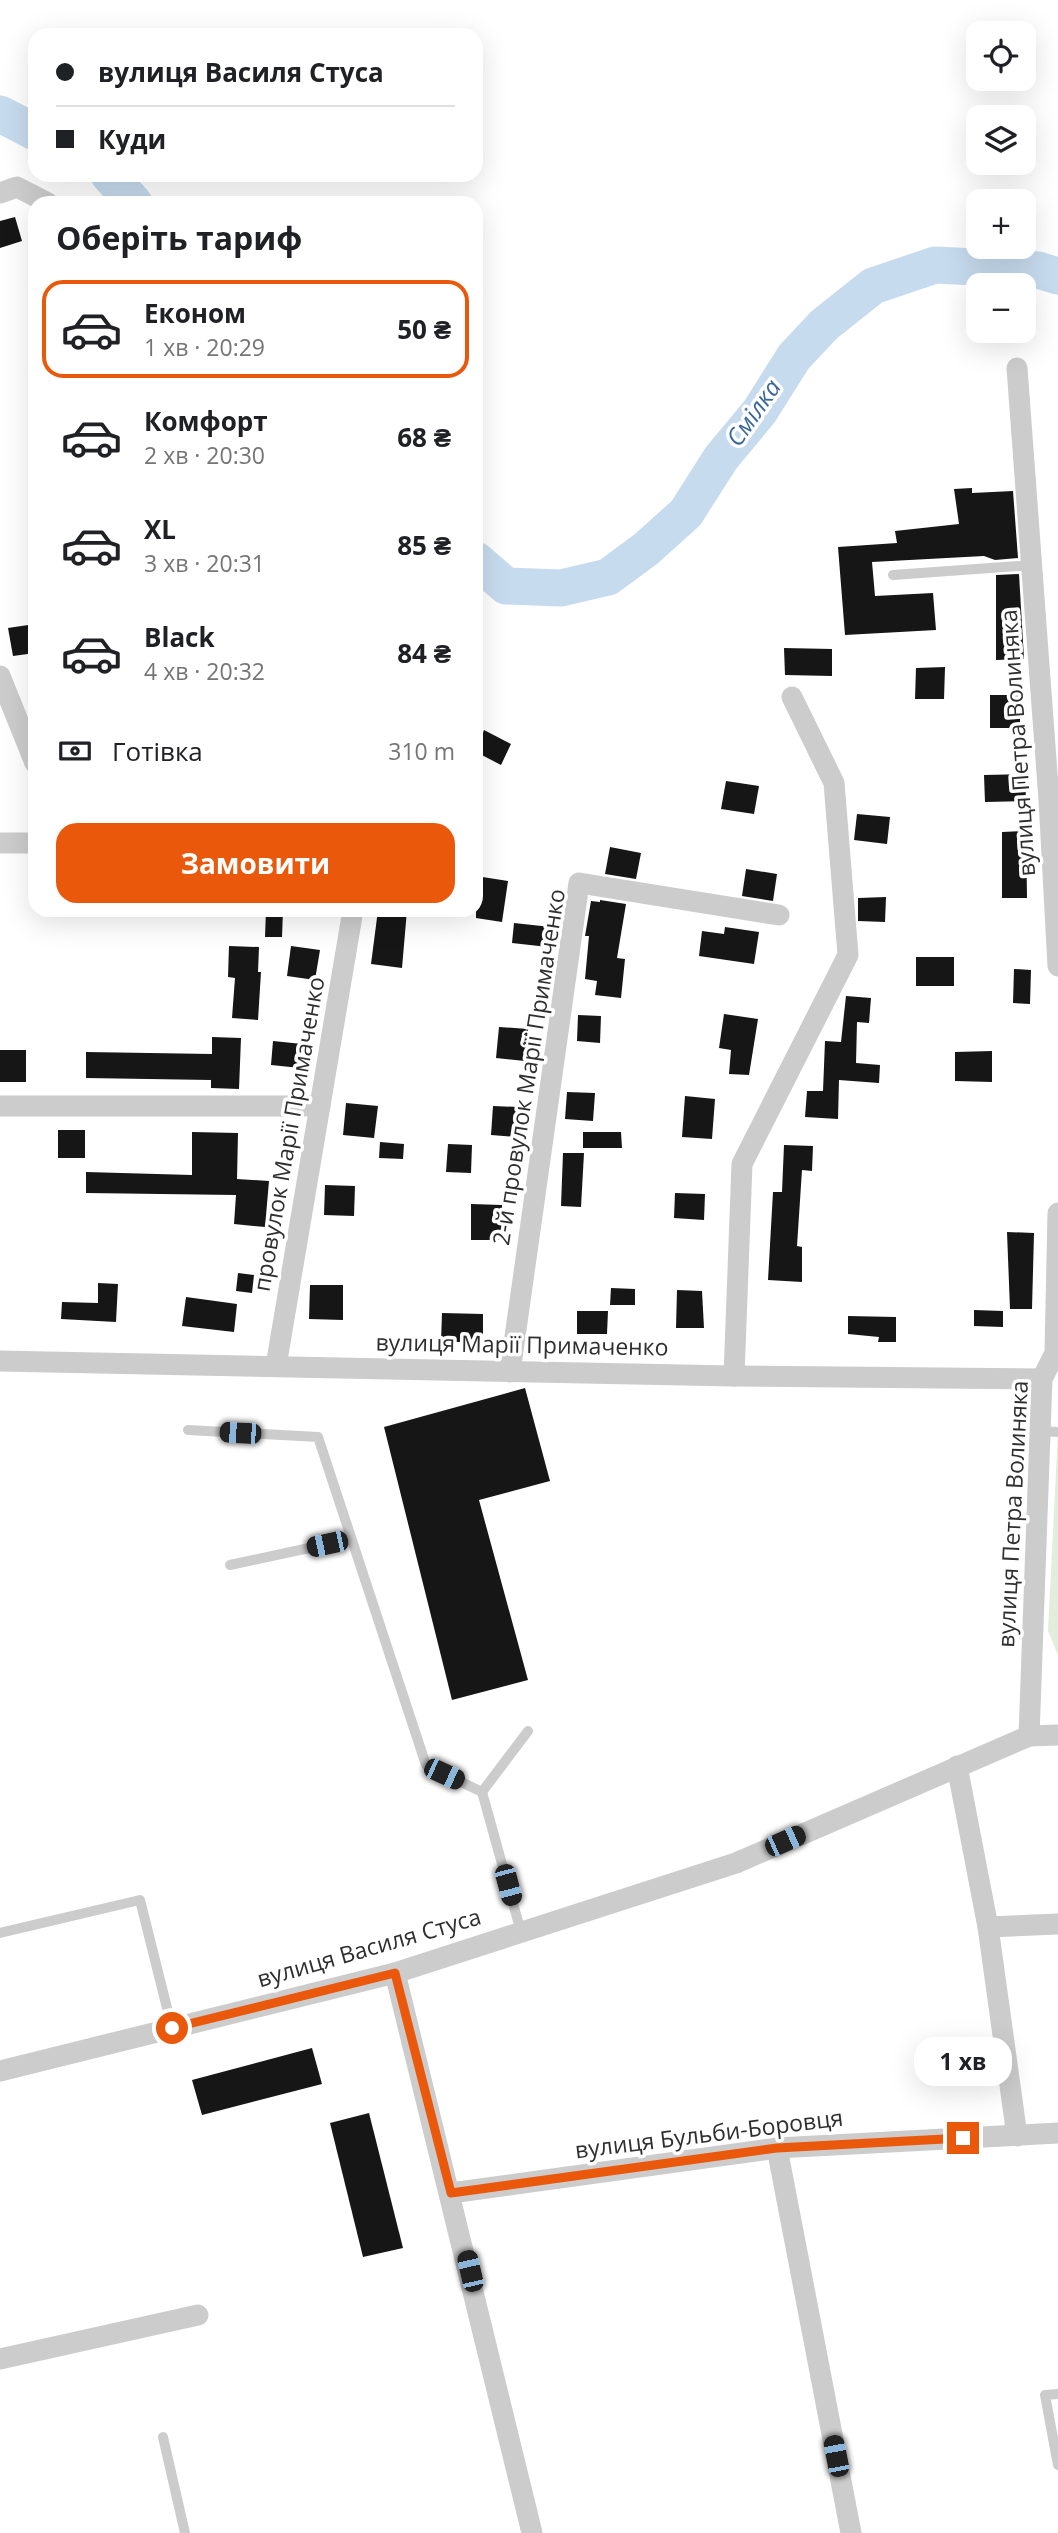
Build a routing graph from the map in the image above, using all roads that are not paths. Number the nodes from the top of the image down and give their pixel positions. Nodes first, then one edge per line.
1 (0, 193) edge
2 (34, 196) edge
3 (1017, 368) dead end
4 (1032, 565) junction
5 (893, 575) dead end
6 (0, 676) edge
7 (792, 697) dead end
8 (28, 746) edge
9 (0, 843) edge
10 (28, 843) edge
11 (779, 915) dead end
12 (1057, 916) edge
13 (352, 917) edge
14 (1058, 966) edge
15 (0, 1106) edge
16 (320, 1106) junction
17 (1058, 1213) edge
18 (0, 1361) edge
19 (276, 1366) junction
20 (510, 1371) junction
21 (734, 1376) junction
22 (1042, 1379) junction
23 (188, 1430) dead end
24 (1049, 1432) edge
25 (351, 1539) junction
26 (230, 1564) dead end
27 (528, 1731) dead end
28 (1058, 1735) edge
29 (1029, 1736) junction
30 (957, 1766) junction
31 (482, 1792) junction
32 (1058, 1924) edge
33 (988, 1927) junction
34 (521, 1932) junction
35 (0, 1933) edge
36 (395, 1973) junction
37 (172, 2028) junction
38 (0, 2071) edge
39 (1058, 2133) edge
40 (1017, 2136) junction
41 (777, 2148) junction
42 (451, 2193) junction
43 (198, 2315) dead end
44 (0, 2359) edge
45 (1058, 2394) edge
46 (163, 2437) dead end
47 (1058, 2465) edge
48 (185, 2533) edge
49 (532, 2533) edge
50 (851, 2533) edge

1 - 2 street
3 - 4 street, вулиця Петра Волиняка
4 - 5 lane
4 - 12 street, вулиця Петра Волиняка
6 - 8 street
7 - 21 street
9 - 10 street
11 - 20 street, 2-й провулок Марії Примаченко
12 - 14 street, вулиця Петра Волиняка
13 - 16 street, провулок Марії Примаченко
15 - 16 street
16 - 19 street, провулок Марії Примаченко
17 - 22 street, вулиця Петра Волиняка
18 - 19 street, вулиця Марії Примаченко
19 - 20 street, вулиця Марії Примаченко
20 - 21 street, вулиця Марії Примаченко
21 - 22 street, вулиця Марії Примаченко
22 - 24 street, вулиця Петра Волиняка
23 - 25 lane
24 - 29 street, вулиця Петра Волиняка
25 - 26 lane
25 - 31 lane
27 - 31 lane
28 - 29 street, вулиця Василя Стуса
29 - 30 street, вулиця Василя Стуса
30 - 33 street
30 - 34 street, вулиця Василя Стуса
31 - 34 lane
32 - 33 street
33 - 40 street
34 - 36 street, вулиця Василя Стуса
35 - 37 lane
36 - 37 street, вулиця Василя Стуса
36 - 42 street
37 - 38 street, вулиця Василя Стуса
39 - 40 street, вулиця Бульби-Боровця
40 - 41 street, вулиця Бульби-Боровця
41 - 42 street, вулиця Бульби-Боровця
41 - 50 street
42 - 49 street
43 - 44 street
45 - 47 lane
46 - 48 lane

